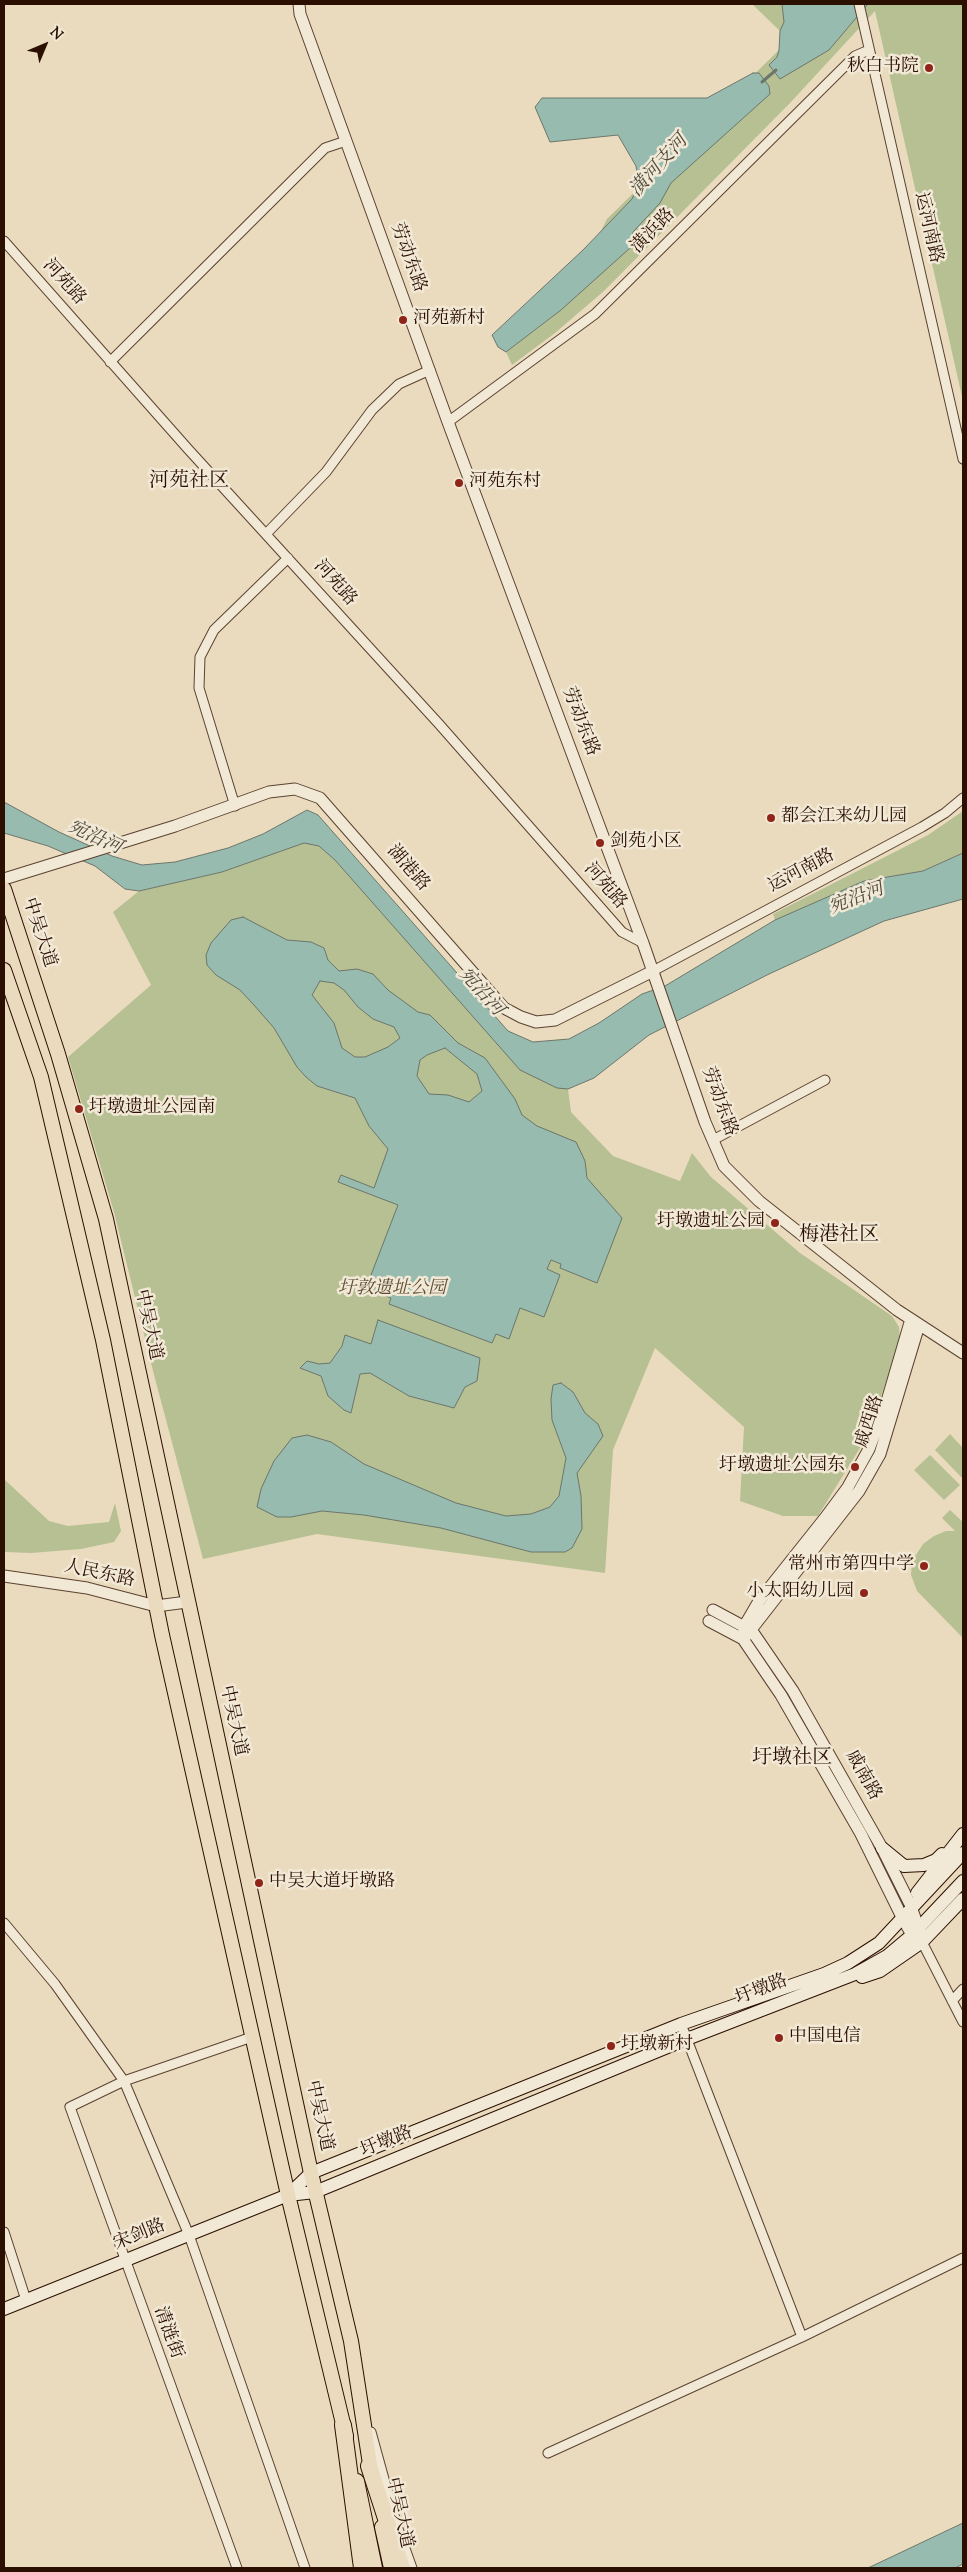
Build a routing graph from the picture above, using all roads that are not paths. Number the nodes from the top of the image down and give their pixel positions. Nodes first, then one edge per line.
1 (299, 4) edge
2 (859, 4) edge
3 (869, 50) junction
4 (346, 141) junction
5 (4, 241) edge
6 (110, 362) junction
7 (430, 370) junction
8 (448, 422) junction
9 (963, 459) edge
10 (266, 534) junction
11 (288, 558) junction
12 (963, 798) edge
13 (235, 806) junction
14 (4, 879) edge
15 (4, 889) edge
16 (644, 943) junction
17 (4, 970) edge
18 (653, 971) junction
19 (825, 1080) dead end
20 (713, 1140) junction
21 (915, 1322) junction
22 (963, 1353) edge
23 (4, 1576) edge
24 (187, 1602) junction
25 (156, 1606) junction
26 (713, 1610) dead end
27 (709, 1621) dead end
28 (746, 1632) junction
29 (963, 1834) edge
30 (882, 1848) junction
31 (963, 1852) edge
32 (963, 1880) edge
33 (963, 1899) edge
34 (907, 1910) junction
35 (4, 1924) edge
36 (918, 1935) junction
37 (963, 1989) edge
38 (952, 2001) junction
39 (963, 2022) edge
40 (681, 2024) junction
41 (252, 2037) junction
42 (687, 2039) junction
43 (124, 2080) junction
44 (311, 2173) junction
45 (315, 2192) junction
46 (288, 2195) junction
47 (4, 2232) edge
48 (189, 2235) junction
49 (963, 2258) edge
50 (124, 2262) junction
51 (26, 2300) junction
52 (4, 2308) edge
53 (802, 2337) junction
54 (358, 2389) junction
55 (343, 2425) junction
56 (548, 2453) dead end
57 (369, 2466) junction
58 (237, 2568) edge
59 (305, 2568) edge
60 (362, 2568) edge
61 (375, 2568) edge
62 (391, 2568) edge
63 (402, 2568) edge
64 (412, 2568) edge

1 - 4 street, 劳动东路
2 - 3 street, 运河南路
3 - 8 street, 潢浜路
3 - 9 street, 运河南路
4 - 6 street
4 - 7 street, 劳动东路
5 - 6 street, 河苑路
6 - 10 street, 河苑路
7 - 8 street, 劳动东路
7 - 10 street
8 - 16 street, 劳动东路
10 - 11 street, 河苑路
11 - 13 street
11 - 16 street, 河苑路
12 - 18 street, 运河南路
13 - 14 street, 湖港路
13 - 18 street, 湖港路
15 - 24 main road, 中吴大道
16 - 18 street, 劳动东路
17 - 25 main road, 中吴大道
18 - 20 street, 劳动东路
19 - 20 street
20 - 21 street, 劳动东路
21 - 22 street, 劳动东路
21 - 28 street, 戚西路
23 - 25 street, 人民东路
24 - 25 street, 人民东路
24 - 44 main road, 中吴大道
25 - 41 main road, 中吴大道
26 - 28 street
27 - 28 street, 戚南路
28 - 30 street, 戚南路
28 - 34 street, 戚南路
29 - 30 main road
29 - 34 main road
30 - 34 street, 戚南路
31 - 34 main road, 圩墩路
32 - 36 main road
33 - 36 main road
34 - 36 street, 戚南路
34 - 40 main road, 圩墩路
35 - 43 street
36 - 38 street, 戚南路
36 - 42 main road, 圩墩路
37 - 38 street
38 - 39 street, 戚南路
40 - 42 street
40 - 44 main road, 圩墩路
41 - 43 street
41 - 46 main road, 中吴大道
42 - 45 main road, 圩墩路
42 - 53 street
43 - 48 street
43 - 50 street, 清涟街
44 - 45 main road, 中吴大道
44 - 46 main road, 圩墩路
45 - 46 main road, 圩墩路
45 - 54 main road, 中吴大道
46 - 48 main road, 宋剑路
46 - 55 main road, 中吴大道
47 - 51 street
48 - 50 main road, 宋剑路
48 - 59 street
49 - 53 street
50 - 51 main road, 宋剑路
50 - 58 street, 清涟街
51 - 52 main road, 宋剑路
53 - 56 street
54 - 57 main road, 中吴大道
54 - 64 street
55 - 60 highway
55 - 61 main road, 中吴大道
57 - 62 main road, 中吴大道
57 - 63 highway

